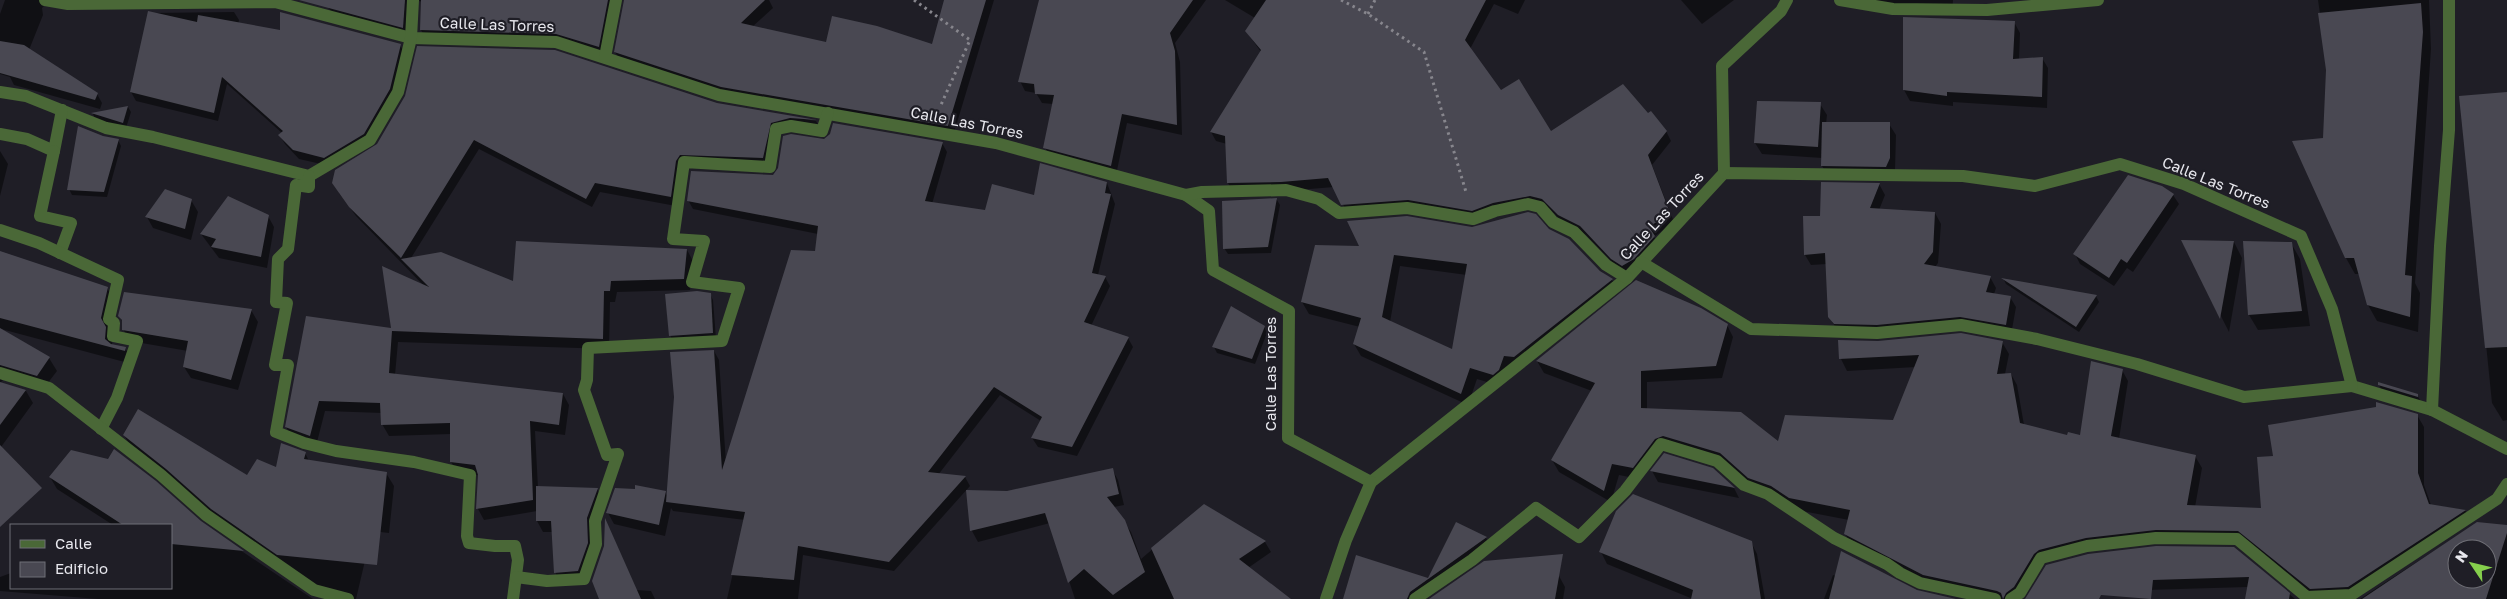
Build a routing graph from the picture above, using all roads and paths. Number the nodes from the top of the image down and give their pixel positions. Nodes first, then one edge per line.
1 (46, 0) edge
2 (413, 0) edge
3 (616, 0) edge
4 (914, 0) edge
5 (1341, 0) edge
6 (1375, 0) edge
7 (1787, 0) edge
8 (1840, 0) edge
9 (2098, 0) edge
10 (2449, 0) edge
11 (1368, 14) junction
12 (410, 38) junction
13 (605, 57) junction
14 (0, 92) edge
15 (62, 110) junction
16 (828, 114) junction
17 (929, 131) junction
18 (0, 134) edge
19 (54, 150) junction
20 (1724, 173) junction
21 (309, 176) junction
22 (1186, 194) junction
23 (1473, 219) junction
24 (0, 230) edge
25 (60, 253) junction
26 (1641, 262) junction
27 (1626, 278) junction
28 (0, 373) edge
29 (2352, 386) junction
30 (2432, 410) junction
31 (101, 429) junction
32 (2507, 449) edge
33 (1371, 482) junction
34 (2507, 484) edge
35 (516, 577) junction
36 (2351, 597) edge
37 (1414, 598) edge
38 (348, 599) edge
39 (513, 599) edge
40 (1326, 599) edge
41 (1995, 599) edge
42 (2010, 599) edge

1 - 12 street, Calle Las Torres
2 - 12 street
3 - 13 street
4 - 17 path
5 - 11 path
6 - 11 path
7 - 20 street
8 - 9 street
10 - 30 street
11 - 23 path
12 - 13 street, Calle Las Torres
12 - 21 street
13 - 16 street, Calle Las Torres
14 - 15 street
15 - 19 street
15 - 21 street
16 - 17 street, Calle Las Torres
16 - 35 street
17 - 22 street, Calle Las Torres
18 - 19 street
19 - 25 street
20 - 26 street, Calle Las Torres
20 - 29 street, Calle Las Torres
21 - 35 street
22 - 23 street
22 - 33 street, Calle Las Torres
23 - 27 street
24 - 25 street
25 - 31 street
26 - 27 street, Calle Las Torres
26 - 29 street
27 - 33 street, Calle Las Torres
28 - 31 street
29 - 30 street
30 - 32 street
31 - 38 street
33 - 40 street
34 - 36 street
35 - 39 street
36 - 42 street
37 - 41 street

